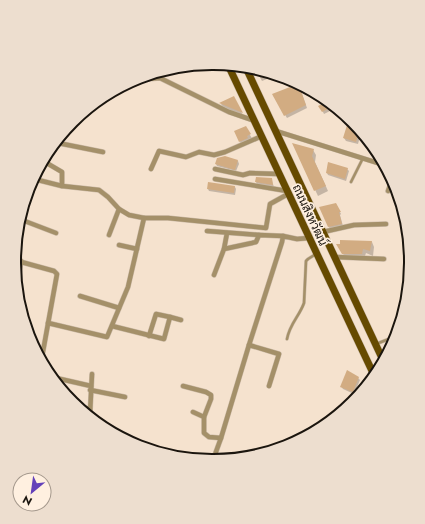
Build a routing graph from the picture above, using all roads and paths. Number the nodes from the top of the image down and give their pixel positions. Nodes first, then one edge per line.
1 (231, 72) edge
2 (249, 74) edge
3 (160, 78) edge
4 (256, 122) junction
5 (276, 131) junction
6 (262, 136) junction
7 (62, 144) edge
8 (103, 152) dead end
9 (363, 157) junction
10 (376, 162) edge
11 (48, 164) edge
12 (151, 169) dead end
13 (216, 169) dead end
14 (279, 174) junction
15 (215, 179) dead end
16 (40, 180) edge
17 (351, 182) dead end
18 (62, 186) junction
19 (288, 192) junction
20 (119, 209) junction
21 (144, 218) junction
22 (26, 221) edge
23 (386, 224) dead end
24 (207, 231) dead end
25 (323, 232) junction
26 (56, 233) dead end
27 (228, 233) junction
28 (109, 235) dead end
29 (259, 235) junction
30 (283, 236) junction
31 (309, 238) junction
32 (119, 244) dead end
33 (137, 249) junction
34 (224, 249) junction
35 (316, 254) junction
36 (335, 257) junction
37 (384, 259) dead end
38 (21, 261) edge
39 (214, 274) dead end
40 (80, 296) dead end
41 (119, 308) junction
42 (170, 317) junction
43 (182, 320) dead end
44 (48, 323) junction
45 (112, 326) junction
46 (149, 336) junction
47 (287, 339) dead end
48 (387, 340) edge
49 (249, 345) junction
50 (376, 345) junction
51 (43, 351) edge
52 (380, 354) edge
53 (371, 369) edge
54 (92, 374) dead end
55 (62, 380) edge
56 (183, 386) dead end
57 (269, 386) dead end
58 (90, 388) junction
59 (125, 397) dead end
60 (90, 409) edge
61 (193, 412) dead end
62 (204, 418) junction
63 (221, 438) junction
64 (215, 454) edge

1 - 4 main road, ถนนสิงหวัฒน์
2 - 5 main road, ถนนสิงหวัฒน์
3 - 4 street
4 - 6 main road, ถนนสิงหวัฒน์
5 - 9 street
5 - 25 main road, ถนนสิงหวัฒน์
6 - 12 street
6 - 14 main road, ถนนสิงหวัฒน์
7 - 8 street
9 - 10 street
9 - 17 lane
11 - 18 street
13 - 14 street
14 - 19 main road, ถนนสิงหวัฒน์
15 - 19 street
16 - 18 street
18 - 20 street
19 - 21 street
19 - 31 main road, ถนนสิงหวัฒน์
20 - 21 street
20 - 28 street
21 - 33 street
22 - 26 street
23 - 25 street
24 - 27 street
25 - 36 main road, ถนนสิงหวัฒน์
27 - 29 street
27 - 34 street
29 - 30 street
29 - 34 street
30 - 31 street
30 - 49 street
31 - 35 main road, ถนนสิงหวัฒน์
32 - 33 street
33 - 41 street
34 - 39 street
35 - 47 lane
35 - 53 main road, ถนนสิงหวัฒน์
36 - 37 street
36 - 50 main road, ถนนสิงหวัฒน์
38 - 44 street
40 - 41 street
41 - 45 street
42 - 43 street
42 - 46 street
42 - 46 street
44 - 45 street
44 - 51 street
45 - 46 street
48 - 50 lane
49 - 57 street
49 - 63 street
50 - 52 main road, ถนนสิงหวัฒน์
54 - 58 street
55 - 58 street
56 - 62 street
58 - 59 street
58 - 60 street
61 - 62 street
62 - 63 street
63 - 64 street

